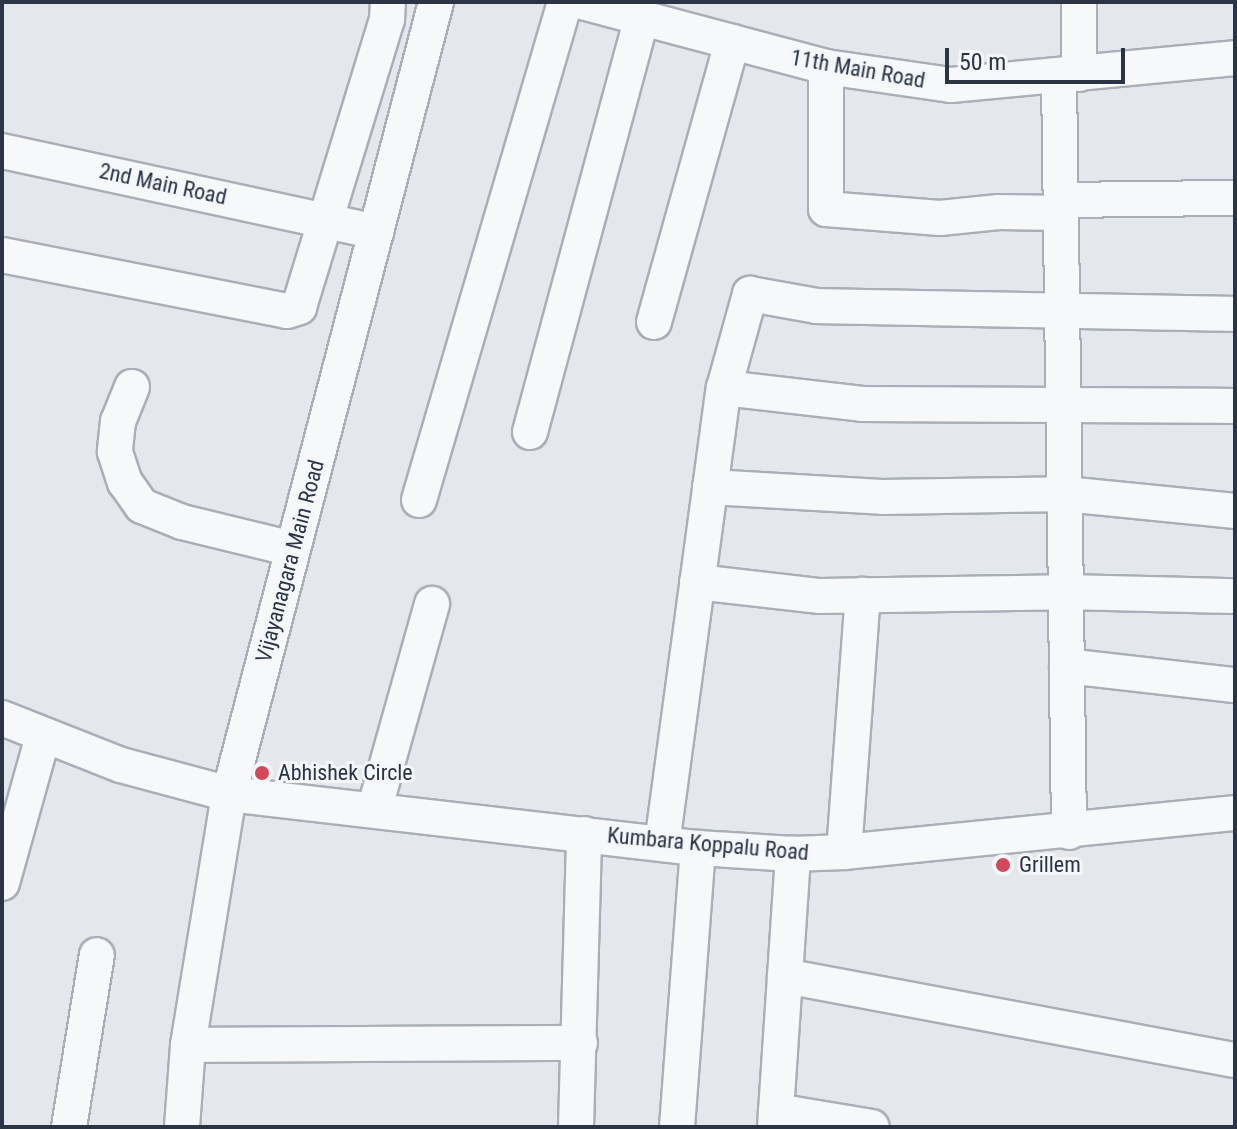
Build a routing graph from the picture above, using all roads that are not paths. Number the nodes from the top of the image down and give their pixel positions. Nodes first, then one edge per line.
1 (388, 2) edge
2 (436, 2) edge
3 (565, 2) edge
4 (582, 2) edge
5 (1079, 2) edge
6 (642, 18) junction
7 (732, 42) junction
8 (1235, 58) edge
9 (826, 67) junction
10 (1069, 75) junction
11 (2, 151) edge
12 (1235, 198) edge
13 (1061, 207) junction
14 (324, 217) junction
15 (376, 232) junction
16 (2, 255) edge
17 (1062, 311) junction
18 (1235, 314) edge
19 (654, 322) dead end
20 (132, 387) dead end
21 (724, 388) junction
22 (1063, 401) junction
23 (1235, 406) edge
24 (530, 432) dead end
25 (710, 487) junction
26 (1065, 494) junction
27 (419, 500) dead end
28 (1235, 511) edge
29 (293, 549) junction
30 (697, 582) junction
31 (1066, 592) junction
32 (863, 595) junction
33 (1235, 596) edge
34 (432, 604) dead end
35 (1067, 666) junction
36 (1235, 685) edge
37 (2, 718) edge
38 (43, 736) junction
39 (229, 794) junction
40 (375, 807) junction
41 (1235, 813) edge
42 (1069, 832) junction
43 (584, 834) junction
44 (662, 844) junction
45 (698, 848) junction
46 (844, 852) junction
47 (793, 854) junction
48 (2, 883) edge
49 (97, 955) dead end
50 (785, 976) junction
51 (580, 1043) junction
52 (188, 1045) junction
53 (1235, 1060) edge
54 (775, 1119) edge
55 (69, 1127) edge
56 (182, 1127) edge
57 (576, 1127) edge
58 (677, 1127) edge
59 (872, 1127) edge

1 - 14 street
2 - 15 street, Vijayanagara Main Road
3 - 27 street
4 - 6 street, 11th Main Road
5 - 10 street
6 - 7 street, 11th Main Road
6 - 24 street
7 - 9 street, 11th Main Road
7 - 19 street
8 - 10 street, 11th Main Road
9 - 10 street, 11th Main Road
9 - 13 street
10 - 13 street
11 - 14 street, 2nd Main Road
12 - 13 street
13 - 17 street
14 - 15 street, 2nd Main Road
14 - 16 street
15 - 29 street, Vijayanagara Main Road
17 - 18 street
17 - 21 street
17 - 22 street
20 - 29 street
21 - 22 street
21 - 25 street
22 - 23 street
22 - 26 street
25 - 26 street
25 - 30 street
26 - 28 street
26 - 31 street
29 - 39 street, Vijayanagara Main Road
30 - 32 street
30 - 44 street
31 - 32 street
31 - 33 street
31 - 35 street
32 - 46 street
34 - 40 street
35 - 36 street
35 - 42 street
37 - 38 street, Kumbara Koppalu Road
38 - 39 street, Kumbara Koppalu Road
38 - 48 street
39 - 40 street, Kumbara Koppalu Road
39 - 52 street, Vijayanagara Main Road
40 - 43 street, Kumbara Koppalu Road
41 - 42 street, Kumbara Koppalu Road
42 - 46 street, Kumbara Koppalu Road
43 - 44 street, Kumbara Koppalu Road
43 - 51 street
44 - 45 street, Kumbara Koppalu Road
45 - 47 street, Kumbara Koppalu Road
45 - 58 street
46 - 47 street, Kumbara Koppalu Road
47 - 50 street
49 - 55 street
50 - 53 street
50 - 54 street
51 - 52 street
51 - 57 street
52 - 56 street, Vijayanagara Main Road
54 - 59 street

